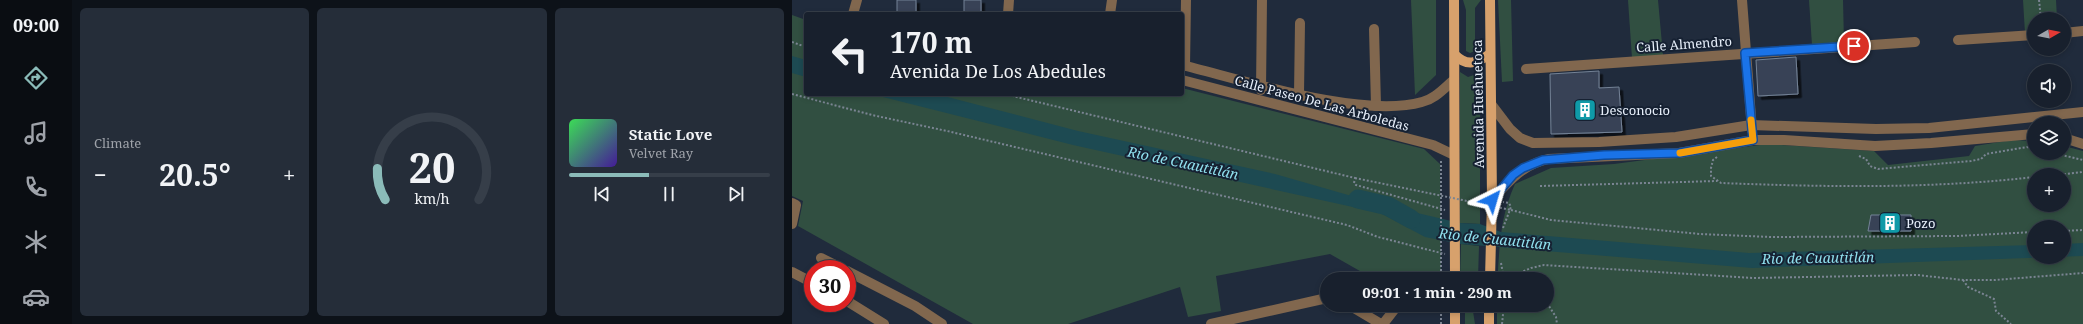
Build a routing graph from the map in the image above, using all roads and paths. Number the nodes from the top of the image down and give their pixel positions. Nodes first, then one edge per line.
1 (857, 0) edge
2 (1009, 0) edge
3 (1112, 0) edge
4 (1186, 0) edge
5 (1262, 0) edge
6 (1454, 0) edge
7 (1490, 0) edge
8 (1742, 0) edge
9 (2039, 0) edge
10 (854, 12) edge
11 (1008, 12) edge
12 (1110, 12) edge
13 (2040, 12) edge
14 (1300, 23) dead end
15 (1374, 29) dead end
16 (2083, 31) edge
17 (2071, 32) edge
18 (2027, 35) edge
19 (1958, 40) dead end
20 (792, 42) edge
21 (1915, 42) dead end
22 (1184, 43) edge
23 (804, 46) edge
24 (1745, 53) junction
25 (1490, 54) junction
26 (1455, 55) junction
27 (1184, 65) edge
28 (1526, 69) dead end
29 (1184, 80) edge
30 (1454, 80) junction
31 (1261, 85) junction
32 (792, 94) edge
33 (1299, 94) junction
34 (1012, 96) edge
35 (1261, 99) junction
36 (1491, 104) junction
37 (1376, 106) junction
38 (2083, 112) edge
39 (1751, 125) junction
40 (2027, 135) edge
41 (1676, 137) junction
42 (1753, 140) junction
43 (2071, 140) edge
44 (2083, 144) edge
45 (2027, 148) edge
46 (1441, 149) junction
47 (1679, 153) junction
48 (1454, 155) junction
49 (1852, 156) dead end
50 (1718, 157) dead end
51 (2071, 157) edge
52 (2083, 160) edge
53 (2083, 172) edge
54 (2071, 173) edge
55 (1356, 178) junction
56 (2027, 179) edge
57 (1717, 181) junction
58 (1540, 186) dead end
59 (1492, 200) junction
60 (794, 204) edge
61 (1441, 209) junction
62 (1511, 210) junction
63 (1454, 212) junction
64 (792, 224) edge
65 (1503, 226) dead end
66 (2083, 230) edge
67 (2071, 231) edge
68 (2027, 232) edge
69 (1441, 253) junction
70 (1454, 253) junction
71 (821, 258) dead end
72 (825, 260) edge
73 (1501, 261) dead end
74 (792, 272) edge
75 (1441, 272) edge
76 (1454, 272) edge
77 (1490, 272) edge
78 (1503, 272) edge
79 (1522, 272) edge
80 (2083, 273) edge
81 (856, 276) edge
82 (804, 278) edge
83 (1963, 280) junction
84 (1320, 299) edge
85 (856, 307) edge
86 (1361, 312) edge
87 (1392, 312) edge
88 (1441, 312) edge
89 (1455, 312) edge
90 (1489, 312) edge
91 (1503, 312) edge
92 (1553, 312) edge
93 (1232, 318) junction
94 (884, 324) edge
95 (942, 324) edge
96 (1211, 324) edge
97 (1241, 324) edge
98 (1382, 324) edge
99 (1441, 324) edge
100 (1455, 324) edge
101 (1489, 324) edge
102 (1502, 324) edge
103 (1557, 324) edge
104 (2011, 324) edge

1 - 10 street
2 - 11 street
3 - 12 street
4 - 22 street
5 - 31 street
6 - 26 main road, Avenida Huehuetoca
7 - 25 main road, Avenida Huehuetoca
8 - 24 street
9 - 13 path
14 - 33 street
15 - 37 street
16 - 17 street
18 - 19 street
20 - 23 path
21 - 24 street, Calle Almendro
24 - 28 street, Calle Almendro
24 - 39 street
25 - 26 main road
25 - 36 main road, Avenida Huehuetoca
26 - 30 main road, Avenida Huehuetoca
27 - 31 street, Calle Paseo De Las Arboledas
29 - 35 street, Calle Paseo De Las Arboledas
30 - 37 street, Calle Paseo De Las Arboledas
30 - 48 main road, Avenida Huehuetoca
31 - 33 street, Calle Paseo De Las Arboledas
31 - 35 street
32 - 69 path
33 - 37 street, Calle Paseo De Las Arboledas
34 - 55 path
35 - 46 street, Calle Paseo De Las Arboledas
36 - 41 street
36 - 59 main road, Avenida Huehuetoca
38 - 39 street
39 - 41 street
39 - 42 street
40 - 42 street
41 - 47 street
42 - 47 street
43 - 44 street
45 - 49 path
46 - 48 street, Calle Paseo De Las Arboledas
46 - 61 path
47 - 59 street
48 - 63 main road, Avenida Huehuetoca
50 - 57 path
51 - 52 path
53 - 54 path
55 - 61 path
55 - 62 path, bridge
56 - 57 path
57 - 58 path
59 - 77 main road, Avenida Huehuetoca
60 - 64 street
61 - 63 path
61 - 69 path
62 - 65 path
62 - 68 path
63 - 70 main road, Avenida Huehuetoca
66 - 67 path
69 - 70 path
69 - 75 path
70 - 76 main road, Avenida Huehuetoca
71 - 72 street
73 - 78 path
74 - 82 street
79 - 83 path
80 - 83 path
81 - 95 street
83 - 104 path
84 - 93 street
85 - 94 street
86 - 98 street
87 - 98 street
88 - 99 path
89 - 100 main road
90 - 101 main road
91 - 102 path
92 - 103 path
93 - 96 street
93 - 97 street

